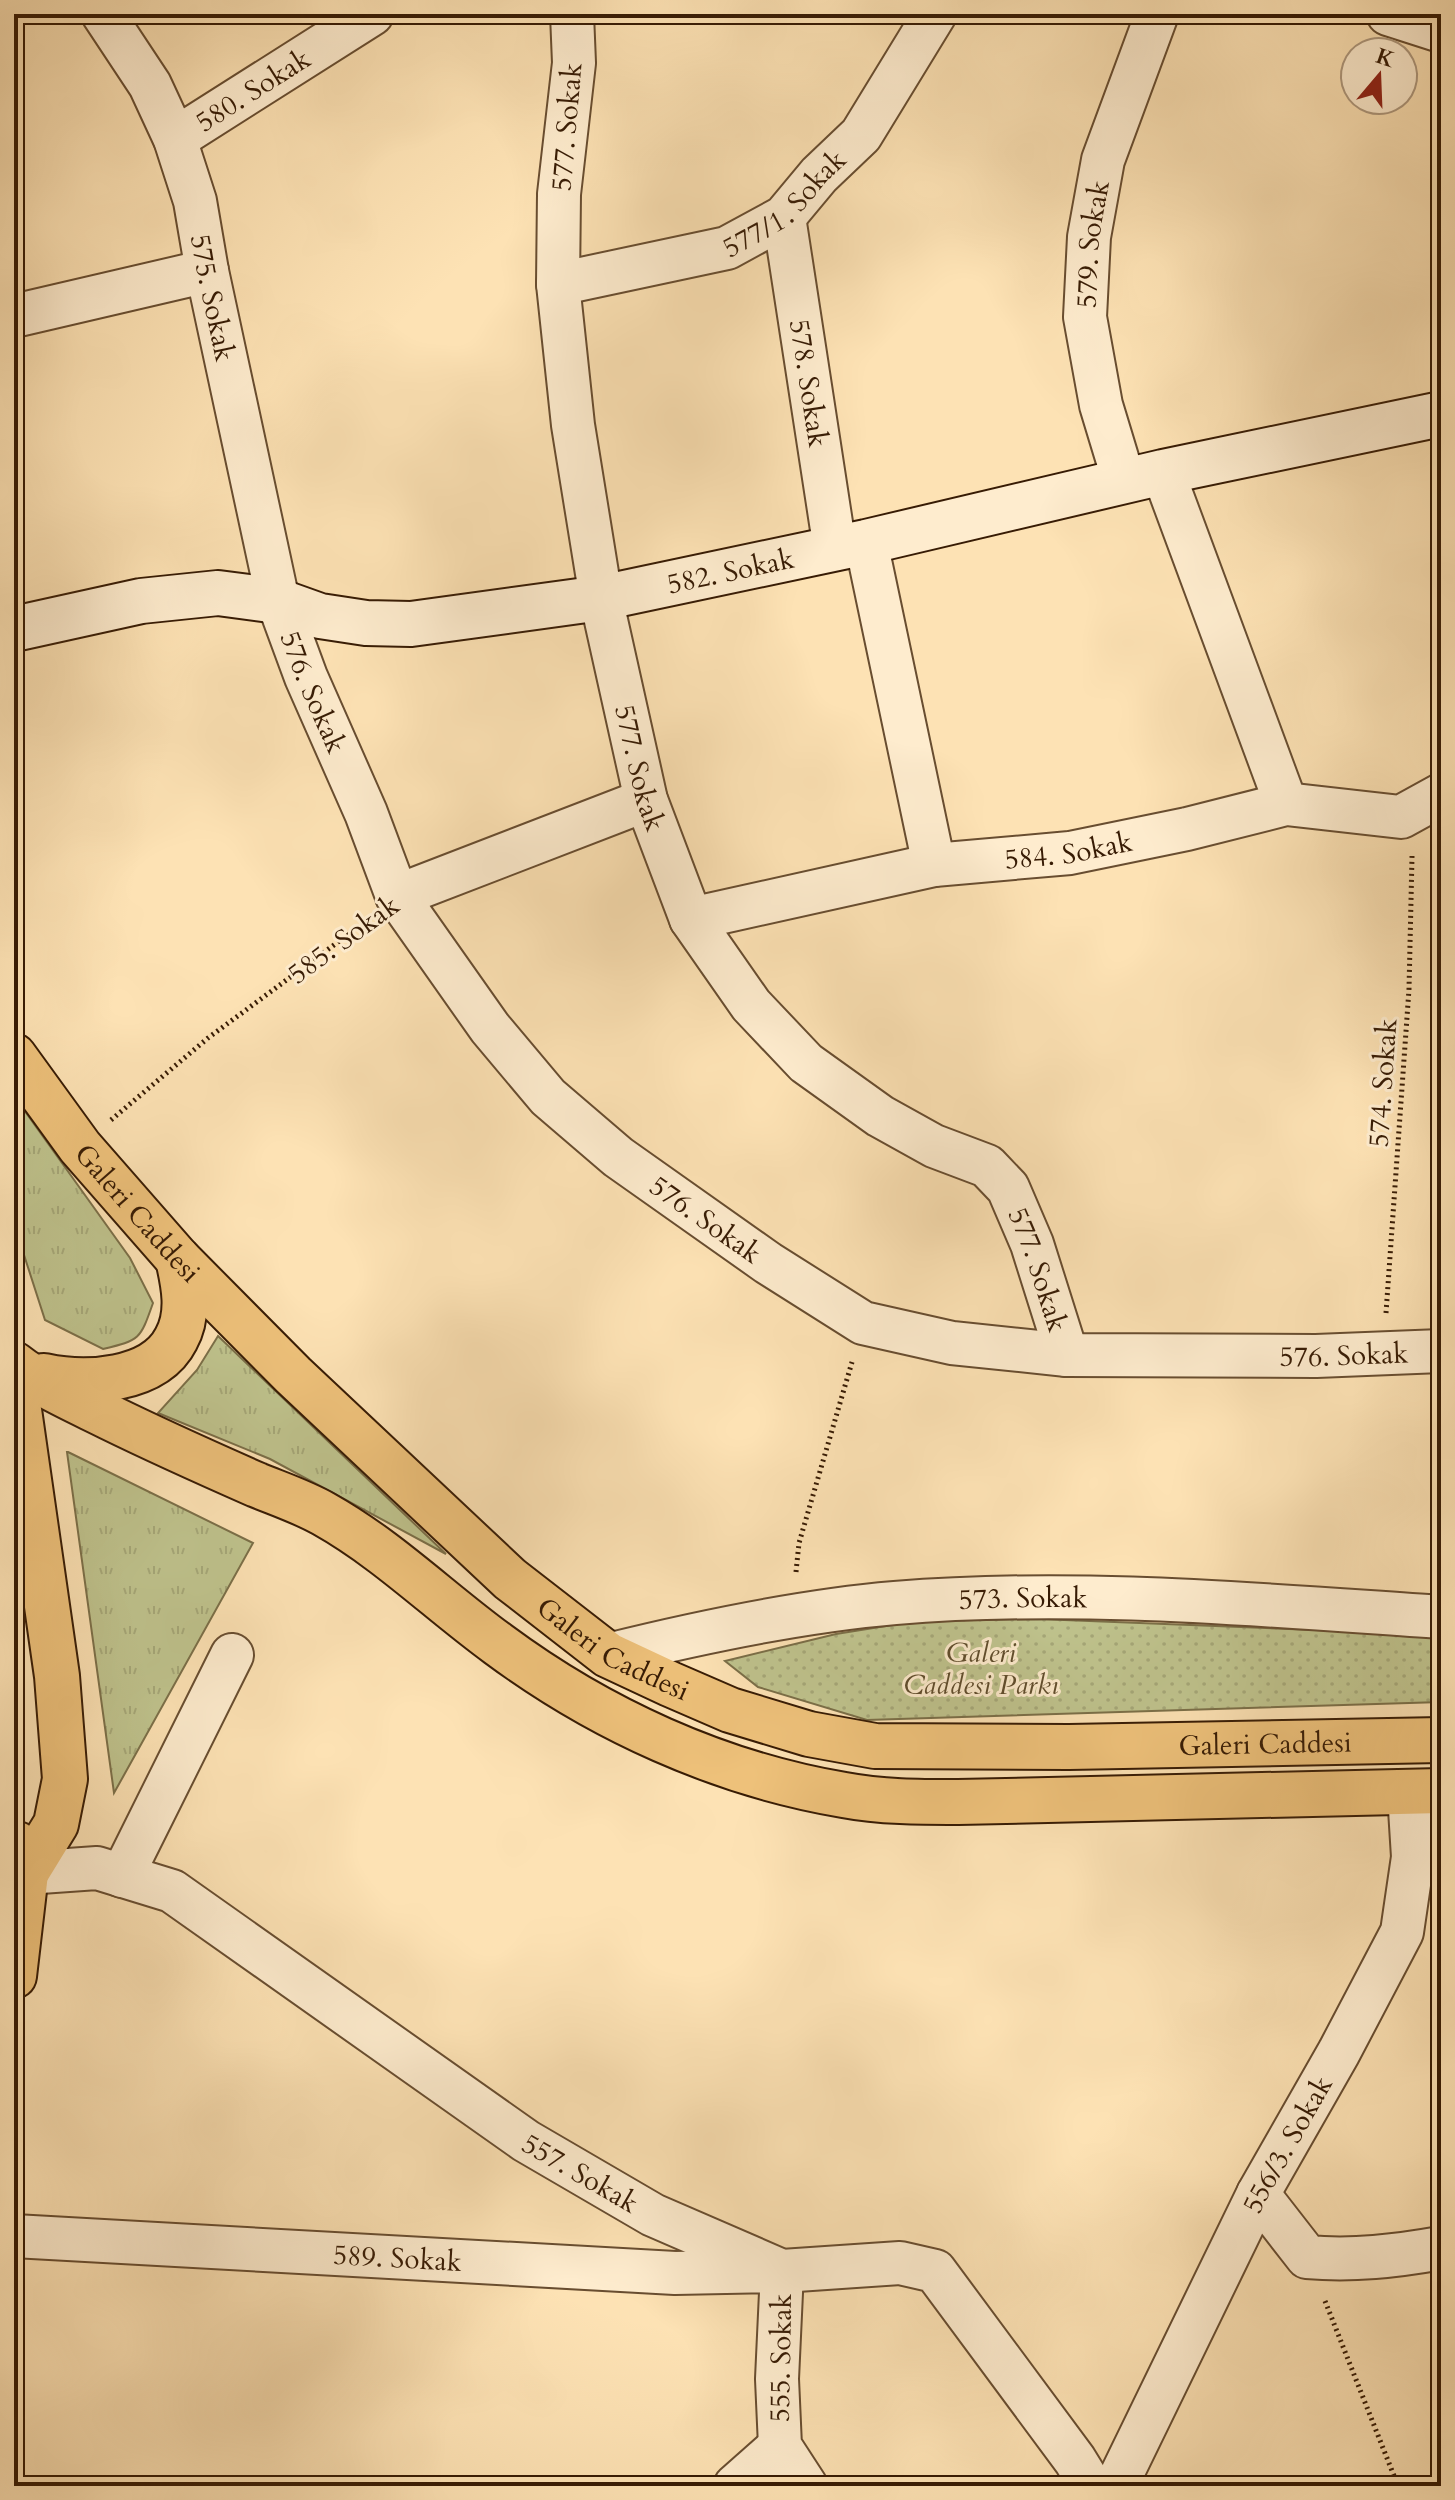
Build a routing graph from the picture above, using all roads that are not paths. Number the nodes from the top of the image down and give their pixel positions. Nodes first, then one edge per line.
1 (103, 14) edge
2 (372, 14) edge
3 (572, 14) edge
4 (935, 14) edge
5 (1157, 14) edge
6 (1388, 14) edge
7 (1441, 31) edge
8 (175, 139) junction
9 (784, 217) junction
10 (207, 271) junction
11 (558, 284) junction
12 (14, 316) edge
13 (1441, 414) edge
14 (1144, 476) junction
15 (850, 546) junction
16 (601, 598) junction
17 (278, 601) junction
18 (14, 629) edge
19 (1441, 795) edge
20 (646, 800) junction
21 (1286, 804) junction
22 (934, 865) junction
23 (397, 896) junction
24 (691, 919) junction
25 (14, 1056) edge
26 (178, 1259) junction
27 (1441, 1351) edge
28 (1067, 1355) junction
29 (17, 1370) edge
30 (1441, 1617) edge
31 (232, 1655) dead end
32 (608, 1655) junction
33 (1441, 1740) edge
34 (1425, 1792) edge
35 (20, 1854) edge
36 (122, 1876) junction
37 (14, 1976) edge
38 (1258, 2194) junction
39 (14, 2236) edge
40 (1441, 2248) edge
41 (782, 2271) junction
42 (780, 2446) junction
43 (735, 2486) edge
44 (806, 2486) edge
45 (1091, 2486) edge
46 (1116, 2486) edge

1 - 8 street, 575. Sokak
2 - 8 street, 580. Sokak
3 - 11 street, 577. Sokak
4 - 9 street, 577/1. Sokak
5 - 14 street, 579. Sokak
6 - 7 street
8 - 10 street, 575. Sokak
9 - 11 street, 577/1. Sokak
9 - 15 street, 578. Sokak
10 - 12 street
10 - 17 street, 575. Sokak
11 - 16 street, 577. Sokak
13 - 14 street, 582. Sokak
14 - 15 street, 582. Sokak
14 - 21 street, 579. Sokak
15 - 16 street, 582. Sokak
15 - 22 street, 578. Sokak
16 - 17 street, 582. Sokak
16 - 20 street, 577. Sokak
17 - 18 street, 582. Sokak
17 - 23 street, 576. Sokak
19 - 21 street, 584. Sokak
20 - 23 street, 585. Sokak
20 - 24 street, 577. Sokak
21 - 22 street, 584. Sokak
22 - 24 street, 584. Sokak
23 - 28 street, 576. Sokak
24 - 28 street, 577. Sokak
25 - 26 main road, Galeri Caddesi
26 - 29 main road
26 - 32 main road, Galeri Caddesi
27 - 28 street, 576. Sokak
29 - 34 main road, Galeri Caddesi
29 - 35 main road
30 - 32 street, 573. Sokak
31 - 36 street
32 - 33 main road, Galeri Caddesi
34 - 38 street, 556/3. Sokak
35 - 36 street, 557. Sokak
35 - 37 main road
36 - 41 street, 557. Sokak
38 - 40 street
38 - 46 street, 556/3. Sokak
39 - 41 street, 589. Sokak
41 - 42 street, 555. Sokak
41 - 45 street, 557. Sokak
42 - 43 street
42 - 44 street, 555. Sokak

